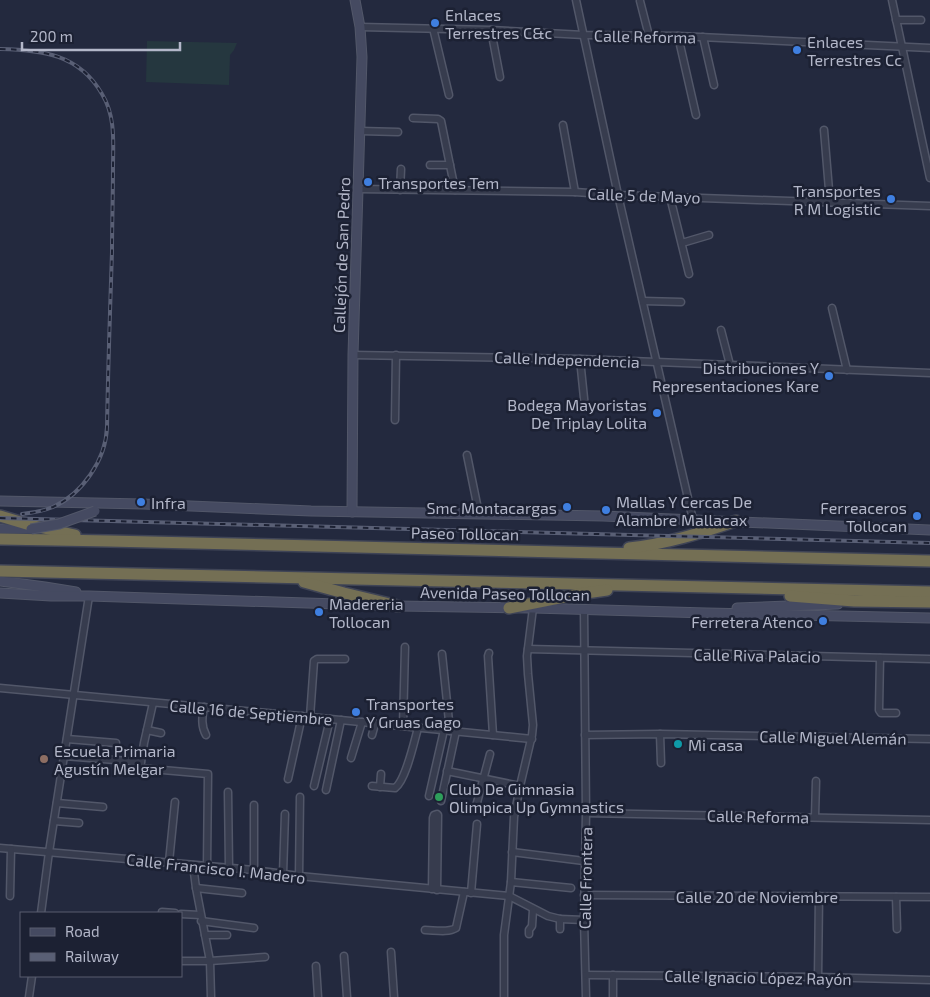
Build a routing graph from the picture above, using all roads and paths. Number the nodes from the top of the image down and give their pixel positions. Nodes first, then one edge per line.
1 (355, 0) edge
2 (576, 0) edge
3 (892, 0) edge
4 (640, 1) dead end
5 (896, 20) junction
6 (921, 20) dead end
7 (360, 27) junction
8 (433, 28) junction
9 (491, 30) junction
10 (584, 35) junction
11 (649, 36) junction
12 (678, 36) junction
13 (703, 37) junction
14 (903, 47) junction
15 (930, 48) edge
16 (500, 77) dead end
17 (714, 85) dead end
18 (449, 95) dead end
19 (696, 115) dead end
20 (413, 118) dead end
21 (563, 125) dead end
22 (824, 130) dead end
23 (360, 131) junction
24 (398, 132) dead end
25 (430, 165) dead end
26 (450, 165) junction
27 (400, 169) dead end
28 (930, 178) edge
29 (358, 189) junction
30 (400, 190) junction
31 (455, 190) junction
32 (575, 192) junction
33 (618, 195) junction
34 (670, 197) junction
35 (830, 202) junction
36 (930, 206) edge
37 (709, 235) dead end
38 (682, 243) junction
39 (689, 274) dead end
40 (643, 301) junction
41 (681, 302) dead end
42 (832, 308) dead end
43 (721, 330) dead end
44 (353, 354) junction
45 (396, 356) junction
46 (580, 359) junction
47 (656, 362) junction
48 (730, 365) junction
49 (847, 370) junction
50 (930, 373) edge
51 (585, 408) dead end
52 (395, 420) dead end
53 (467, 455) dead end
54 (0, 501) edge
55 (341, 512) junction
56 (352, 512) junction
57 (479, 514) junction
58 (0, 516) edge
59 (693, 520) junction
60 (736, 521) junction
61 (930, 528) edge
62 (0, 529) edge
63 (0, 539) edge
64 (109, 541) junction
65 (535, 551) junction
66 (930, 557) edge
67 (909, 561) junction
68 (930, 561) edge
69 (0, 571) edge
70 (285, 577) junction
71 (0, 581) edge
72 (641, 586) junction
73 (736, 588) junction
74 (930, 592) edge
75 (0, 593) edge
76 (89, 596) junction
77 (854, 601) junction
78 (930, 602) edge
79 (398, 606) junction
80 (509, 608) junction
81 (533, 608) junction
82 (584, 610) junction
83 (707, 613) junction
84 (927, 617) edge
85 (405, 647) dead end
86 (528, 649) junction
87 (584, 651) junction
88 (489, 653) dead end
89 (442, 654) dead end
90 (880, 658) junction
91 (346, 659) dead end
92 (930, 659) edge
93 (0, 688) edge
94 (74, 694) junction
95 (153, 703) junction
96 (204, 707) junction
97 (896, 713) dead end
98 (302, 716) junction
99 (310, 717) junction
100 (330, 719) junction
101 (341, 720) junction
102 (362, 722) junction
103 (375, 724) junction
104 (403, 726) junction
105 (418, 728) junction
106 (147, 730) junction
107 (450, 731) junction
108 (161, 733) dead end
109 (660, 734) junction
110 (206, 735) dead end
111 (372, 735) dead end
112 (494, 735) junction
113 (585, 735) junction
114 (532, 739) junction
115 (930, 739) edge
116 (67, 740) junction
117 (116, 743) dead end
118 (490, 754) dead end
119 (64, 756) junction
120 (351, 758) dead end
121 (141, 762) junction
122 (661, 763) dead end
123 (447, 771) junction
124 (381, 774) dead end
125 (288, 779) dead end
126 (483, 779) junction
127 (816, 781) dead end
128 (314, 786) dead end
129 (372, 786) dead end
130 (520, 786) junction
131 (380, 787) junction
132 (326, 790) dead end
133 (228, 792) dead end
134 (428, 796) dead end
135 (300, 797) dead end
136 (441, 801) dead end
137 (175, 802) dead end
138 (57, 804) junction
139 (254, 805) dead end
140 (104, 807) dead end
141 (475, 810) dead end
142 (586, 813) junction
143 (285, 814) dead end
144 (438, 814) dead end
145 (815, 817) junction
146 (930, 820) edge
147 (54, 821) junction
148 (79, 823) dead end
149 (477, 824) dead end
150 (0, 848) edge
151 (12, 849) junction
152 (49, 852) junction
153 (512, 852) junction
154 (584, 861) junction
155 (169, 862) junction
156 (193, 865) junction
157 (207, 866) junction
158 (229, 868) junction
159 (254, 870) junction
160 (283, 874) junction
161 (299, 876) junction
162 (511, 882) junction
163 (196, 888) junction
164 (571, 888) dead end
165 (434, 889) junction
166 (464, 892) junction
167 (242, 893) dead end
168 (471, 893) junction
169 (584, 895) junction
170 (10, 896) dead end
171 (509, 896) junction
172 (819, 896) junction
173 (896, 897) junction
174 (930, 897) edge
175 (533, 910) junction
176 (41, 912) edge
177 (182, 914) edge
178 (201, 918) junction
179 (560, 918) junction
180 (584, 920) junction
181 (254, 928) dead end
182 (560, 929) dead end
183 (897, 929) dead end
184 (425, 930) dead end
185 (529, 934) dead end
186 (205, 935) junction
187 (227, 935) dead end
188 (391, 952) dead end
189 (344, 956) dead end
190 (265, 957) dead end
191 (182, 961) edge
192 (210, 961) junction
193 (316, 966) dead end
194 (586, 975) junction
195 (613, 975) junction
196 (32, 977) edge
197 (818, 977) junction
198 (930, 980) edge
199 (29, 997) edge
200 (211, 997) edge
201 (318, 997) edge
202 (347, 997) edge
203 (394, 997) edge
204 (504, 997) edge
205 (586, 997) edge
206 (613, 997) edge

1 - 7 main road, Callejón de San Pedro
2 - 10 street
3 - 5 street
4 - 11 street
5 - 6 street
5 - 14 street
7 - 8 street, Calle Reforma
7 - 23 main road, Callejón de San Pedro
8 - 9 street, Calle Reforma
8 - 18 street
9 - 10 street, Calle Reforma
9 - 16 street
10 - 11 street, Calle Reforma
10 - 33 street
11 - 12 street, Calle Reforma
12 - 13 street, Calle Reforma
12 - 19 street
13 - 14 street, Calle Reforma
13 - 17 street
14 - 15 street, Calle Reforma
14 - 28 street
20 - 26 street
21 - 32 street
22 - 35 street
23 - 24 street
23 - 29 main road, Callejón de San Pedro
25 - 26 street
26 - 31 street
27 - 30 street
29 - 30 street, Calle 5 de Mayo
29 - 44 main road, Callejón de San Pedro
30 - 31 street, Calle 5 de Mayo
31 - 32 street, Calle 5 de Mayo
32 - 33 street, Calle 5 de Mayo
33 - 34 street, Calle 5 de Mayo
33 - 40 street
34 - 35 street, Calle 5 de Mayo
34 - 38 street
35 - 36 street, Calle 5 de Mayo
37 - 38 street
38 - 39 street
40 - 41 street
40 - 47 street
42 - 49 street
43 - 48 street
44 - 45 street, Calle Independencia
44 - 56 main road, Callejón de San Pedro
45 - 46 street, Calle Independencia
45 - 52 street
46 - 47 street, Calle Independencia
46 - 51 street
47 - 48 street, Calle Independencia
47 - 59 street
48 - 49 street, Calle Independencia
49 - 50 street, Calle Independencia
53 - 57 street
54 - 55 main road
55 - 56 main road
55 - 62 main road, bridge
56 - 57 main road
57 - 59 main road
58 - 64 highway
59 - 60 main road
60 - 61 main road
60 - 65 highway
63 - 64 highway, Paseo Tollocan
64 - 65 highway, Paseo Tollocan
65 - 67 highway, Paseo Tollocan
66 - 67 highway
67 - 68 highway, Paseo Tollocan
69 - 70 highway
70 - 72 highway
70 - 79 highway
71 - 76 main road, Avenida Paseo Tollocan
72 - 73 highway
72 - 80 highway
73 - 74 highway
73 - 77 highway
75 - 76 main road, Avenida Paseo Tollocan
76 - 79 main road, Avenida Paseo Tollocan
76 - 94 street
77 - 78 highway
77 - 83 main road
79 - 80 main road, Avenida Paseo Tollocan
80 - 81 main road, Avenida Paseo Tollocan
81 - 82 main road, Avenida Paseo Tollocan
81 - 86 street
82 - 83 main road, Avenida Paseo Tollocan
82 - 87 street, Calle Frontera
83 - 84 main road, Avenida Paseo Tollocan
85 - 104 street
86 - 87 street, Calle Riva Palacio
86 - 114 street
87 - 90 street, Calle Riva Palacio
87 - 113 street, Calle Frontera
88 - 112 street
89 - 107 street
90 - 92 street, Calle Riva Palacio
90 - 97 street
91 - 99 street
93 - 94 street, Calle 16 de Septiembre
94 - 95 street, Calle 16 de Septiembre
94 - 116 street
95 - 96 street, Calle 16 de Septiembre
95 - 106 street
96 - 98 street, Calle 16 de Septiembre
96 - 110 street
98 - 99 street, Calle 16 de Septiembre
98 - 125 street
99 - 100 street, Calle 16 de Septiembre
100 - 101 street, Calle 16 de Septiembre
100 - 128 street
101 - 102 street, Calle 16 de Septiembre
101 - 132 street
102 - 103 street, Calle 16 de Septiembre
102 - 120 street
103 - 104 street, Calle 16 de Septiembre
103 - 111 street
104 - 105 street, Calle 16 de Septiembre
105 - 107 street, Calle 16 de Septiembre
105 - 131 street
106 - 108 street
106 - 121 street
107 - 112 street, Calle 16 de Septiembre
107 - 123 street
107 - 134 street
109 - 113 street, Calle Miguel Alemán
109 - 115 street, Calle Miguel Alemán
109 - 122 street
112 - 114 street, Calle 16 de Septiembre
113 - 142 street, Calle Frontera
114 - 130 street
116 - 117 street
116 - 119 street
118 - 126 street
119 - 121 street
119 - 138 street
121 - 157 street
123 - 126 street
123 - 136 street
124 - 131 street
126 - 130 street
126 - 141 street
127 - 145 street
129 - 131 street
130 - 153 street
133 - 158 street
135 - 161 street
137 - 155 street
138 - 140 street
138 - 147 street
139 - 159 street
142 - 145 street, Calle Reforma
142 - 154 street, Calle Frontera
143 - 160 street
144 - 165 street
145 - 146 street, Calle Reforma
147 - 148 street
147 - 152 street
149 - 168 street
150 - 151 street, Calle Francisco I. Madero
151 - 152 street, Calle Francisco I. Madero
151 - 170 street
152 - 155 street, Calle Francisco I. Madero
152 - 176 street
153 - 154 street
153 - 162 street
154 - 169 street, Calle Frontera
155 - 156 street, Calle Francisco I. Madero
156 - 157 street, Calle Francisco I. Madero
156 - 163 street
157 - 158 street, Calle Francisco I. Madero
158 - 159 street, Calle Francisco I. Madero
159 - 160 street, Calle Francisco I. Madero
160 - 161 street, Calle Francisco I. Madero
161 - 165 street, Calle Francisco I. Madero
162 - 164 street
162 - 171 street
163 - 167 street
163 - 178 street
165 - 166 street, Calle Francisco I. Madero
166 - 168 street, Calle Francisco I. Madero
166 - 184 street
168 - 171 street, Calle Francisco I. Madero
169 - 172 street, Calle 20 de Noviembre
169 - 180 street, Calle Frontera
171 - 175 street, Calle Francisco I. Madero
171 - 204 street
172 - 173 street, Calle 20 de Noviembre
172 - 197 street
173 - 174 street, Calle 20 de Noviembre
173 - 183 street
175 - 179 street, Calle Francisco I. Madero
175 - 185 street
177 - 178 street
178 - 181 street
178 - 186 street
179 - 180 street, Calle Francisco I. Madero
179 - 182 street
180 - 194 street, Calle Frontera
186 - 187 street
186 - 192 street
188 - 203 street
189 - 202 street
190 - 192 street
191 - 192 street
192 - 200 street
193 - 201 street
194 - 195 street, Calle Ignacio López Rayón
194 - 205 street, Calle Frontera
195 - 197 street, Calle Ignacio López Rayón
195 - 206 street
196 - 199 street
197 - 198 street, Calle Ignacio López Rayón

